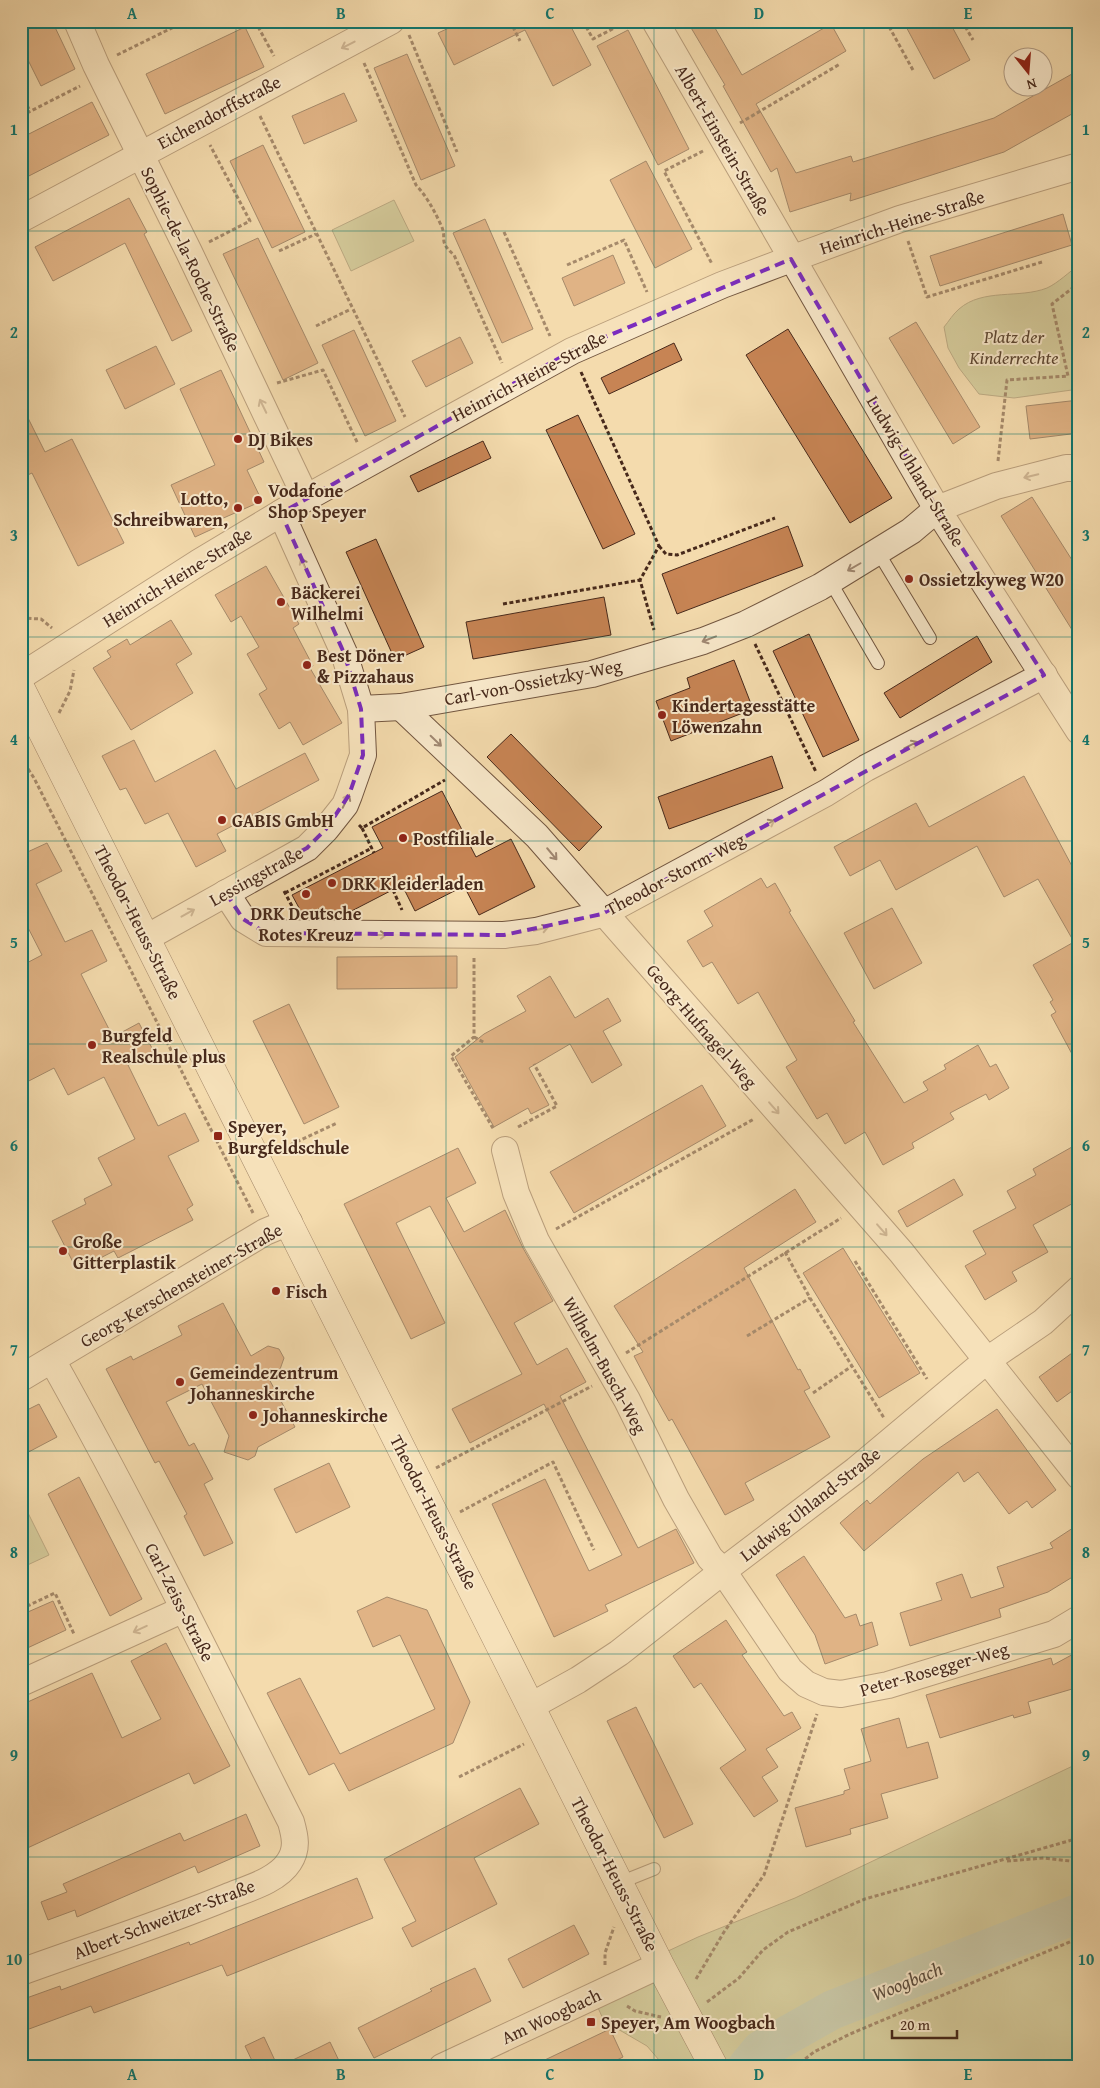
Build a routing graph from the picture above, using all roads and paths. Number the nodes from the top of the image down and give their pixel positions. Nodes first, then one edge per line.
1 (77, 21) edge
2 (186, 21) edge
3 (255, 21) edge
4 (510, 21) edge
5 (583, 21) edge
6 (628, 21) edge
7 (655, 21) edge
8 (886, 21) edge
9 (962, 21) edge
10 (398, 24) edge
11 (973, 40) dead end
12 (355, 41) junction
13 (520, 41) dead end
14 (840, 64) dead end
15 (98, 70) junction
16 (914, 72) dead end
17 (285, 77) junction
18 (21, 94) edge
19 (251, 95) junction
20 (30, 112) junction
21 (21, 116) edge
22 (199, 123) junction
23 (721, 137) junction
24 (457, 152) dead end
25 (140, 154) junction
26 (1079, 166) edge
27 (21, 219) edge
28 (900, 219) junction
29 (504, 232) dead end
30 (316, 234) junction
31 (280, 251) dead end
32 (189, 252) junction
33 (791, 259) junction
34 (1042, 262) dead end
35 (566, 265) dead end
36 (1079, 283) edge
37 (722, 285) junction
38 (351, 309) junction
39 (656, 313) junction
40 (316, 326) dead end
41 (566, 354) junction
42 (512, 384) junction
43 (256, 393) junction
44 (414, 437) junction
45 (368, 464) junction
46 (1079, 468) edge
47 (996, 486) junction
48 (306, 498) junction
49 (937, 509) junction
50 (281, 513) junction
51 (775, 518) dead end
52 (659, 546) junction
53 (878, 552) junction
54 (640, 580) junction
55 (830, 581) junction
56 (502, 604) dead end
57 (21, 618) edge
58 (746, 624) junction
59 (54, 629) dead end
60 (930, 638) dead end
61 (662, 653) junction
62 (878, 663) dead end
63 (75, 669) dead end
64 (1044, 675) junction
65 (21, 676) edge
66 (21, 688) edge
67 (401, 707) junction
68 (361, 710) junction
69 (61, 712) dead end
70 (1079, 731) edge
71 (21, 758) edge
72 (460, 765) junction
73 (826, 793) junction
74 (345, 805) junction
75 (362, 828) junction
76 (372, 848) junction
77 (374, 853) dead end
78 (272, 868) junction
79 (285, 892) junction
80 (226, 893) junction
81 (602, 914) junction
82 (298, 934) junction
83 (474, 936) junction
84 (146, 938) junction
85 (474, 1036) junction
86 (485, 1043) dead end
87 (534, 1064) dead end
88 (774, 1107) junction
89 (337, 1123) dead end
90 (518, 1126) dead end
91 (505, 1150) joint
92 (258, 1160) junction
93 (860, 1206) junction
94 (258, 1219) dead end
95 (289, 1222) junction
96 (536, 1241) junction
97 (784, 1252) junction
98 (855, 1261) dead end
99 (1079, 1289) edge
100 (810, 1298) junction
101 (747, 1336) dead end
102 (52, 1360) junction
103 (986, 1361) junction
104 (852, 1366) junction
105 (611, 1372) junction
106 (21, 1378) edge
107 (813, 1394) dead end
108 (940, 1401) junction
109 (896, 1438) junction
110 (1079, 1476) edge
111 (417, 1478) junction
112 (440, 1524) junction
113 (594, 1550) dead end
114 (723, 1571) junction
115 (21, 1608) edge
116 (184, 1609) junction
117 (1079, 1619) edge
118 (84, 1656) junction
119 (21, 1683) edge
120 (824, 1692) junction
121 (531, 1706) junction
122 (531, 1740) dead end
123 (460, 1777) dead end
124 (1079, 1838) edge
125 (295, 1849) joint
126 (1001, 1861) junction
127 (1079, 1862) edge
128 (654, 1869) dead end
129 (619, 1883) junction
130 (1079, 1938) edge
131 (660, 1965) junction
132 (21, 1972) edge
133 (696, 1979) dead end
134 (686, 2012) junction
135 (708, 2056) edge
136 (442, 2067) edge
137 (795, 2067) edge

1 - 15 street, Sophie-de-la-Roche-Straße
2 - 15 path
3 - 17 path
4 - 13 path
5 - 6 path
7 - 23 street, Albert-Einstein-Straße
8 - 16 path
9 - 11 path
10 - 12 street, Eichendorffstraße
10 - 24 path
12 -> 17 street, Eichendorffstraße
12 - 42 path
14 - 23 path
15 - 20 path
15 - 25 street, Sophie-de-la-Roche-Straße
17 - 19 street, Eichendorffstraße
18 - 20 path
19 - 22 street, Eichendorffstraße
19 - 30 path
20 - 21 path
22 - 25 street, Eichendorffstraße
22 - 32 path
23 - 33 street, Albert-Einstein-Straße
23 - 37 path
25 - 27 street, Eichendorffstraße
25 - 32 street, Sophie-de-la-Roche-Straße
26 - 28 street, Heinrich-Heine-Straße
28 - 33 street, Heinrich-Heine-Straße
28 - 34 path
29 - 41 path
30 - 31 path
30 - 38 path
32 - 43 street, Sophie-de-la-Roche-Straße
33 - 37 street, Heinrich-Heine-Straße
33 - 49 street, Ludwig-Uhland-Straße
35 - 39 path
36 - 47 path
37 - 39 street, Heinrich-Heine-Straße
38 - 40 path
38 - 44 path
39 - 41 street, Heinrich-Heine-Straße
41 - 42 street, Heinrich-Heine-Straße
41 - 52 path
42 - 44 street, Heinrich-Heine-Straße
43 - 45 path
48 -> 43 street, Sophie-de-la-Roche-Straße
44 - 45 street, Heinrich-Heine-Straße
45 - 48 street, Heinrich-Heine-Straße
46 -> 47 street, Carl-von-Ossietzky-Weg
47 - 49 street, Carl-von-Ossietzky-Weg
48 - 50 street, Heinrich-Heine-Straße
49 - 53 street, Carl-von-Ossietzky-Weg
49 - 64 street, Ludwig-Uhland-Straße
50 - 65 street, Heinrich-Heine-Straße
68 -> 50 street, Lessingstraße
51 - 52 path
52 - 54 path
53 -> 55 street, Carl-von-Ossietzky-Weg
53 - 60 lane
54 - 56 path
54 - 61 path
55 - 58 street, Carl-von-Ossietzky-Weg
55 - 62 lane
57 - 59 path
58 -> 61 street, Carl-von-Ossietzky-Weg
58 - 73 path
61 - 67 street, Carl-von-Ossietzky-Weg
63 - 69 path
64 - 70 street, Ludwig-Uhland-Straße
73 -> 64 street, Theodor-Storm-Weg
66 - 84 main road, Theodor-Heuss-Straße
67 - 68 street, Carl-von-Ossietzky-Weg
67 -> 72 street, Georg-Hufnagel-Weg
74 -> 68 street, Lessingstraße
71 - 94 path
72 - 75 path
72 -> 81 street, Georg-Hufnagel-Weg
81 -> 73 street, Theodor-Storm-Weg
74 - 75 path
74 - 78 street, Lessingstraße
75 - 76 path
76 - 77 path
76 - 79 path
78 - 79 path
78 - 80 street, Lessingstraße
79 - 82 path
80 - 82 street, Theodor-Storm-Weg
84 -> 80 street, Lessingstraße
83 -> 81 street, Theodor-Storm-Weg
81 - 88 street, Georg-Hufnagel-Weg
82 -> 83 street, Theodor-Storm-Weg
83 - 85 path
84 - 92 main road, Theodor-Heuss-Straße
85 - 86 path
85 - 91 path
87 - 90 path
88 -> 93 street, Georg-Hufnagel-Weg
88 - 96 path
89 - 92 path
91 - 96 street, Wilhelm-Busch-Weg
92 - 95 main road, Theodor-Heuss-Straße
93 - 97 path
93 -> 103 street, Georg-Hufnagel-Weg
95 - 102 street, Georg-Kerschensteiner-Straße
95 - 111 main road, Theodor-Heuss-Straße
96 - 105 street, Wilhelm-Busch-Weg
97 - 100 path
97 - 105 path
98 - 108 path
99 - 103 street, Ludwig-Uhland-Straße
100 - 101 path
100 - 104 path
102 - 106 street, Georg-Kerschensteiner-Straße
102 - 116 street, Carl-Zeiss-Straße
103 - 108 street, Ludwig-Uhland-Straße
103 - 110 street, Georg-Hufnagel-Weg
104 - 107 path
104 - 109 path
105 - 111 path
105 - 114 street, Wilhelm-Busch-Weg
108 - 109 street, Ludwig-Uhland-Straße
109 - 114 street, Ludwig-Uhland-Straße
111 - 112 main road, Theodor-Heuss-Straße
112 - 113 path
112 - 121 main road, Theodor-Heuss-Straße
114 - 120 street, Peter-Rosegger-Weg
114 - 121 street, Ludwig-Uhland-Straße
115 - 118 path
116 -> 118 street
116 - 125 street, Carl-Zeiss-Straße
117 - 120 street, Peter-Rosegger-Weg
118 - 119 street
120 - 133 path
121 - 129 main road, Theodor-Heuss-Straße
122 - 123 path
124 - 126 path
125 - 132 street, Albert-Schweitzer-Straße
126 - 127 path
126 - 134 path
128 - 129 lane
129 - 131 main road, Theodor-Heuss-Straße
130 - 137 path
131 - 134 main road, Theodor-Heuss-Straße
131 - 136 street, Am Woogbach
134 - 135 main road, Theodor-Heuss-Straße

